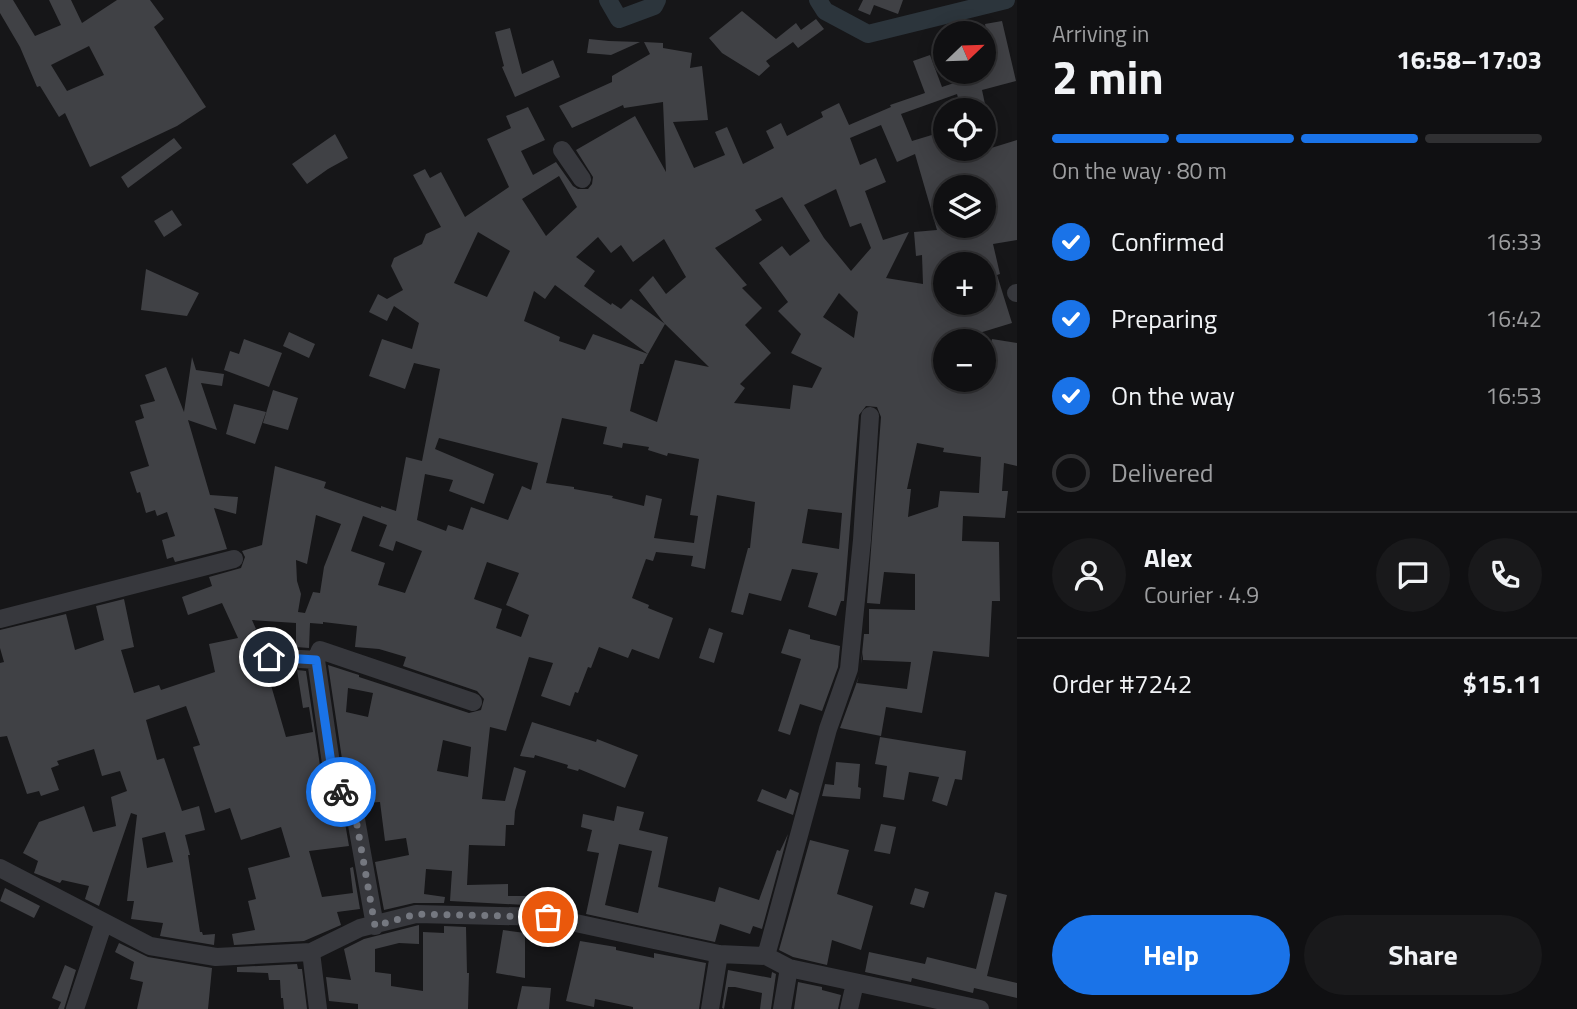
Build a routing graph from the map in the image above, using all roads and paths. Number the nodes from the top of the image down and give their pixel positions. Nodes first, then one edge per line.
1 (562, 150) dead end
2 (582, 179) dead end
3 (870, 416) dead end
4 (234, 559) dead end
5 (0, 619) edge
6 (269, 657) dead end
7 (316, 660) junction
8 (473, 702) dead end
9 (0, 868) edge
10 (104, 922) junction
11 (375, 926) junction
12 (311, 952) junction
13 (719, 954) junction
14 (766, 956) junction
15 (789, 968) junction
16 (855, 983) junction
17 (960, 1007) edge
18 (75, 1009) edge
19 (318, 1009) edge
20 (710, 1009) edge
21 (782, 1009) edge
22 (849, 1009) edge
23 (980, 1009) edge

1 - 2 street
3 - 14 street
4 - 5 street
6 - 7 street
7 - 8 street
7 - 11 street
9 - 10 street
10 - 12 street
10 - 18 street
11 - 12 street
11 - 13 street
12 - 19 street
13 - 14 street
13 - 20 street
14 - 15 street
15 - 16 street
15 - 21 street
16 - 17 street
16 - 22 street
17 - 23 street

